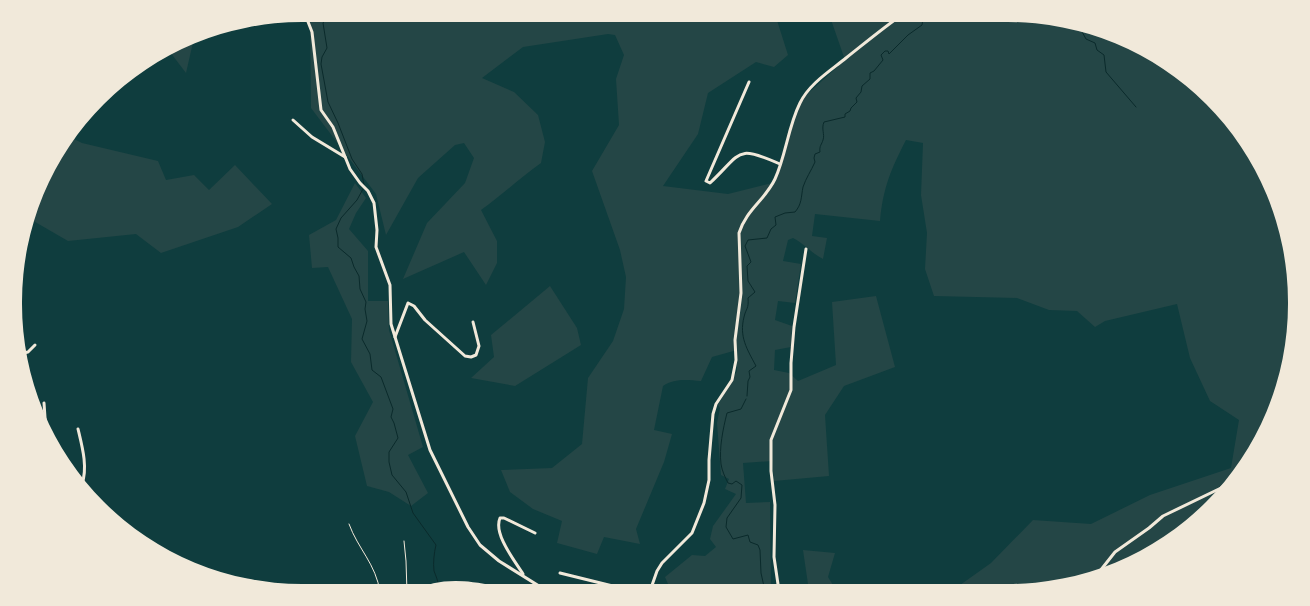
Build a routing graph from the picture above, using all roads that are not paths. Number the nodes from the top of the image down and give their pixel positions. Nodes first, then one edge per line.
1 (308, 22) edge
2 (893, 22) edge
3 (749, 82) dead end
4 (293, 120) dead end
5 (345, 158) junction
6 (780, 164) junction
7 (806, 250) dead end
8 (473, 322) dead end
9 (395, 337) junction
10 (35, 345) dead end
11 (27, 352) edge
12 (44, 403) dead end
13 (45, 411) edge
14 (78, 429) dead end
15 (83, 478) edge
16 (1215, 491) edge
17 (349, 524) dead end
18 (535, 533) dead end
19 (404, 541) dead end
20 (1105, 566) edge
21 (560, 573) dead end
22 (525, 576) junction
23 (377, 584) edge
24 (407, 584) edge
25 (446, 584) edge
26 (470, 584) edge
27 (537, 584) edge
28 (605, 584) edge
29 (652, 584) edge
30 (778, 584) edge

1 - 5 street
2 - 6 street
3 - 6 street
4 - 5 street
5 - 9 street
6 - 29 street
7 - 30 street
8 - 9 street
9 - 22 street
10 - 11 street
12 - 13 street
14 - 15 street
16 - 20 street
17 - 23 lane
18 - 22 street
19 - 24 lane
21 - 28 street
22 - 27 street
25 - 26 street

